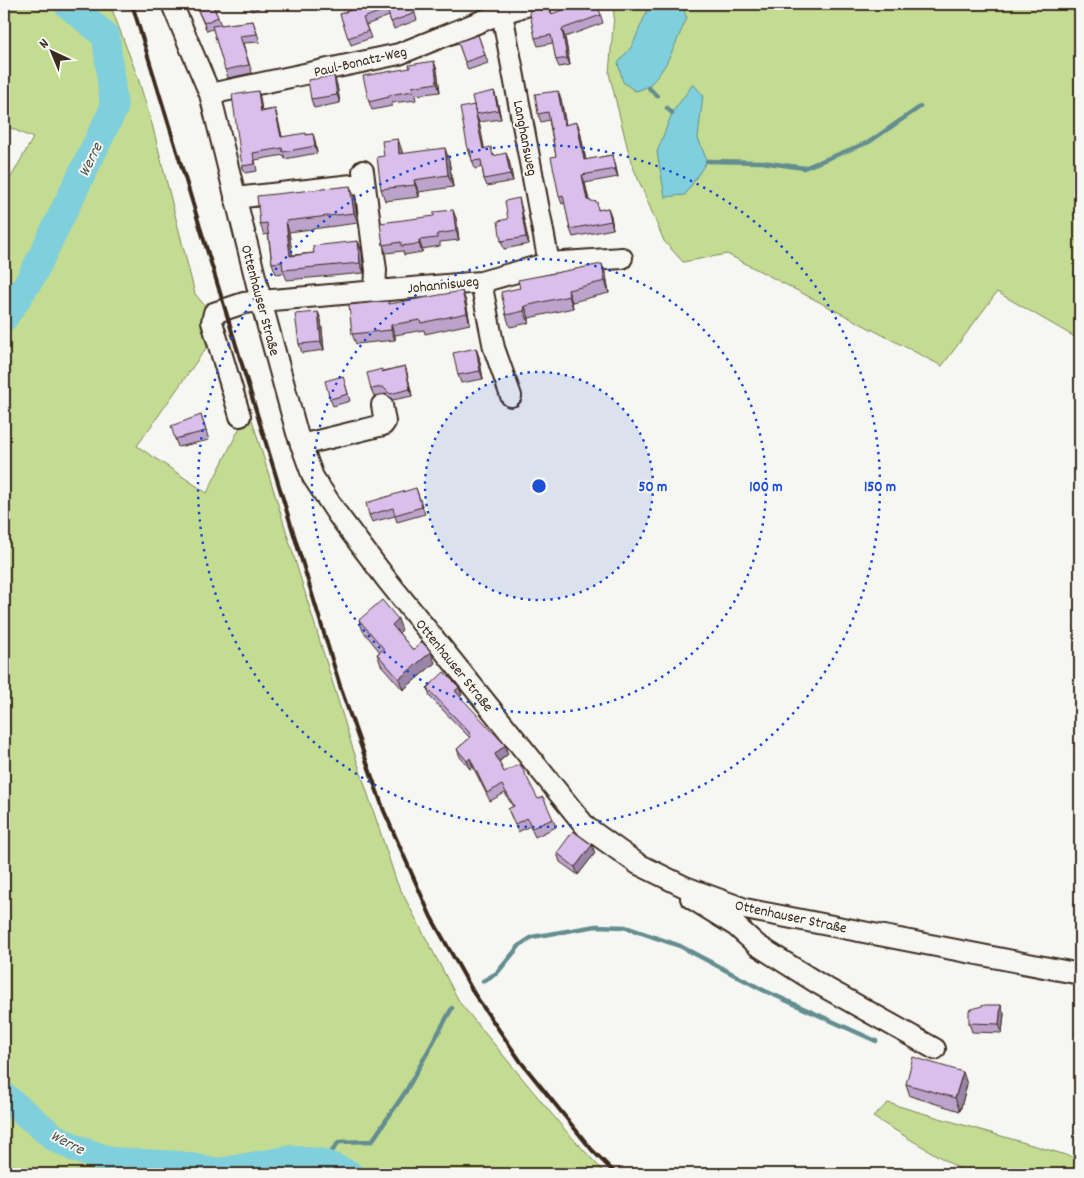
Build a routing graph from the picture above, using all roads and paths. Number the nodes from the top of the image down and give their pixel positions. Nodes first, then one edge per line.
1 (172, 4) edge
2 (533, 4) edge
3 (502, 13) junction
4 (210, 94) junction
5 (235, 198) junction
6 (622, 258) dead end
7 (550, 263) junction
8 (481, 282) junction
9 (375, 291) junction
10 (261, 301) junction
11 (511, 396) dead end
12 (382, 405) dead end
13 (240, 416) dead end
14 (301, 445) junction
15 (685, 887) junction
16 (1080, 974) edge
17 (935, 1049) dead end

1 - 4 street, Ottenhauser Straße
2 - 3 street, Paul-Bonatz-Weg
3 - 4 street, Paul-Bonatz-Weg
3 - 7 street, Langhansweg
4 - 5 street, Ottenhauser Straße
5 - 9 street
5 - 10 street, Ottenhauser Straße
6 - 7 street, Johannisweg
7 - 8 street, Johannisweg
8 - 9 street, Johannisweg
8 - 11 street
9 - 10 street, Johannisweg
10 - 13 street, Johannisweg
10 - 14 street, Ottenhauser Straße
12 - 14 street
14 - 15 street, Ottenhauser Straße
15 - 16 street, Ottenhauser Straße
15 - 17 street

